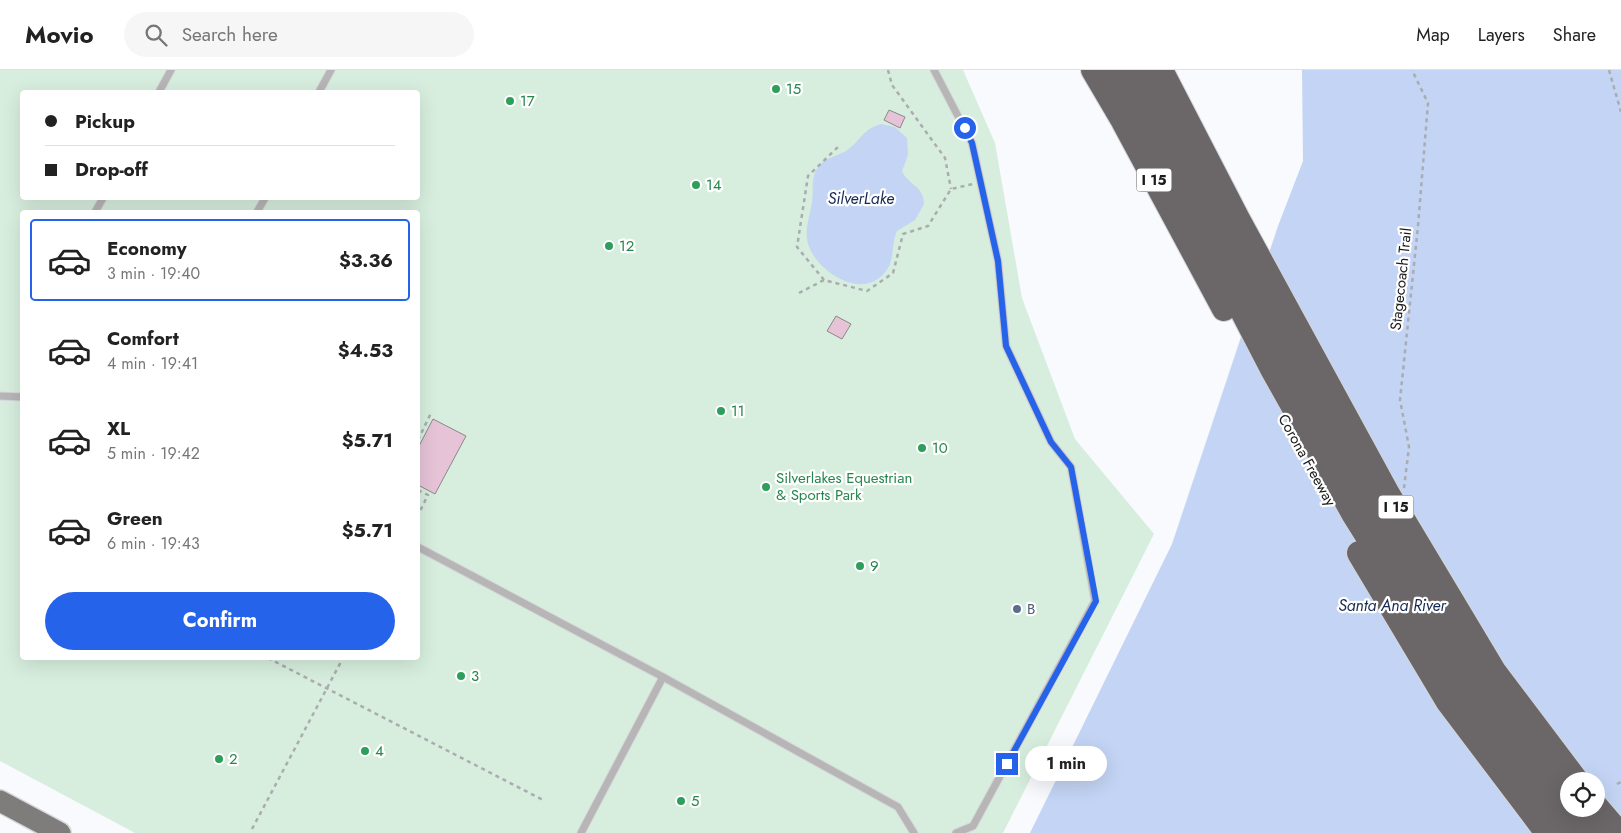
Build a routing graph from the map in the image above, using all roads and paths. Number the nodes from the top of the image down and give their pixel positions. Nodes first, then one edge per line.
1 (171, 70) edge
2 (331, 70) edge
3 (888, 70) edge
4 (934, 70) edge
5 (1093, 70) edge
6 (1114, 70) edge
7 (1138, 70) edge
8 (1161, 70) edge
9 (1412, 70) edge
10 (1609, 70) edge
11 (160, 90) edge
12 (320, 90) edge
13 (1621, 112) edge
14 (839, 146) dead end
15 (981, 182) junction
16 (951, 189) junction
17 (1234, 229) junction
18 (824, 280) junction
19 (1218, 281) junction
20 (799, 294) dead end
21 (0, 396) edge
22 (20, 397) edge
23 (431, 412) dead end
24 (420, 436) edge
25 (420, 491) edge
26 (1403, 494) dead end
27 (420, 511) edge
28 (420, 548) edge
29 (272, 660) edge
30 (342, 660) edge
31 (663, 677) junction
32 (326, 688) junction
33 (1570, 772) edge
34 (1621, 782) edge
35 (1617, 784) dead end
36 (1560, 786) edge
37 (0, 801) edge
38 (545, 802) dead end
39 (1583, 817) edge
40 (1605, 817) edge
41 (252, 829) dead end
42 (60, 833) edge
43 (581, 833) edge
44 (914, 833) edge
45 (956, 833) edge
46 (1547, 833) edge
47 (1570, 833) edge
48 (1595, 833) edge
49 (1619, 833) edge

1 - 11 lane
2 - 12 lane
3 - 16 path
4 - 15 lane
5 - 19 highway, Corona Freeway / I 15
6 - 19 highway
7 - 17 highway
8 - 17 highway, I 15
9 - 26 path, Stagecoach Trail
10 - 13 path
14 - 18 path
15 - 16 path
15 - 45 lane
16 - 18 path
17 - 33 highway, I 15
17 - 36 highway
18 - 20 path
19 - 46 highway, Corona Freeway / I 15
19 - 47 highway
21 - 22 lane
23 - 24 path
25 - 27 path
28 - 31 lane
29 - 32 path
30 - 32 path
31 - 43 lane
31 - 44 lane
32 - 38 path
32 - 41 path
34 - 35 path
37 - 42 main road
39 - 48 highway
40 - 49 highway

